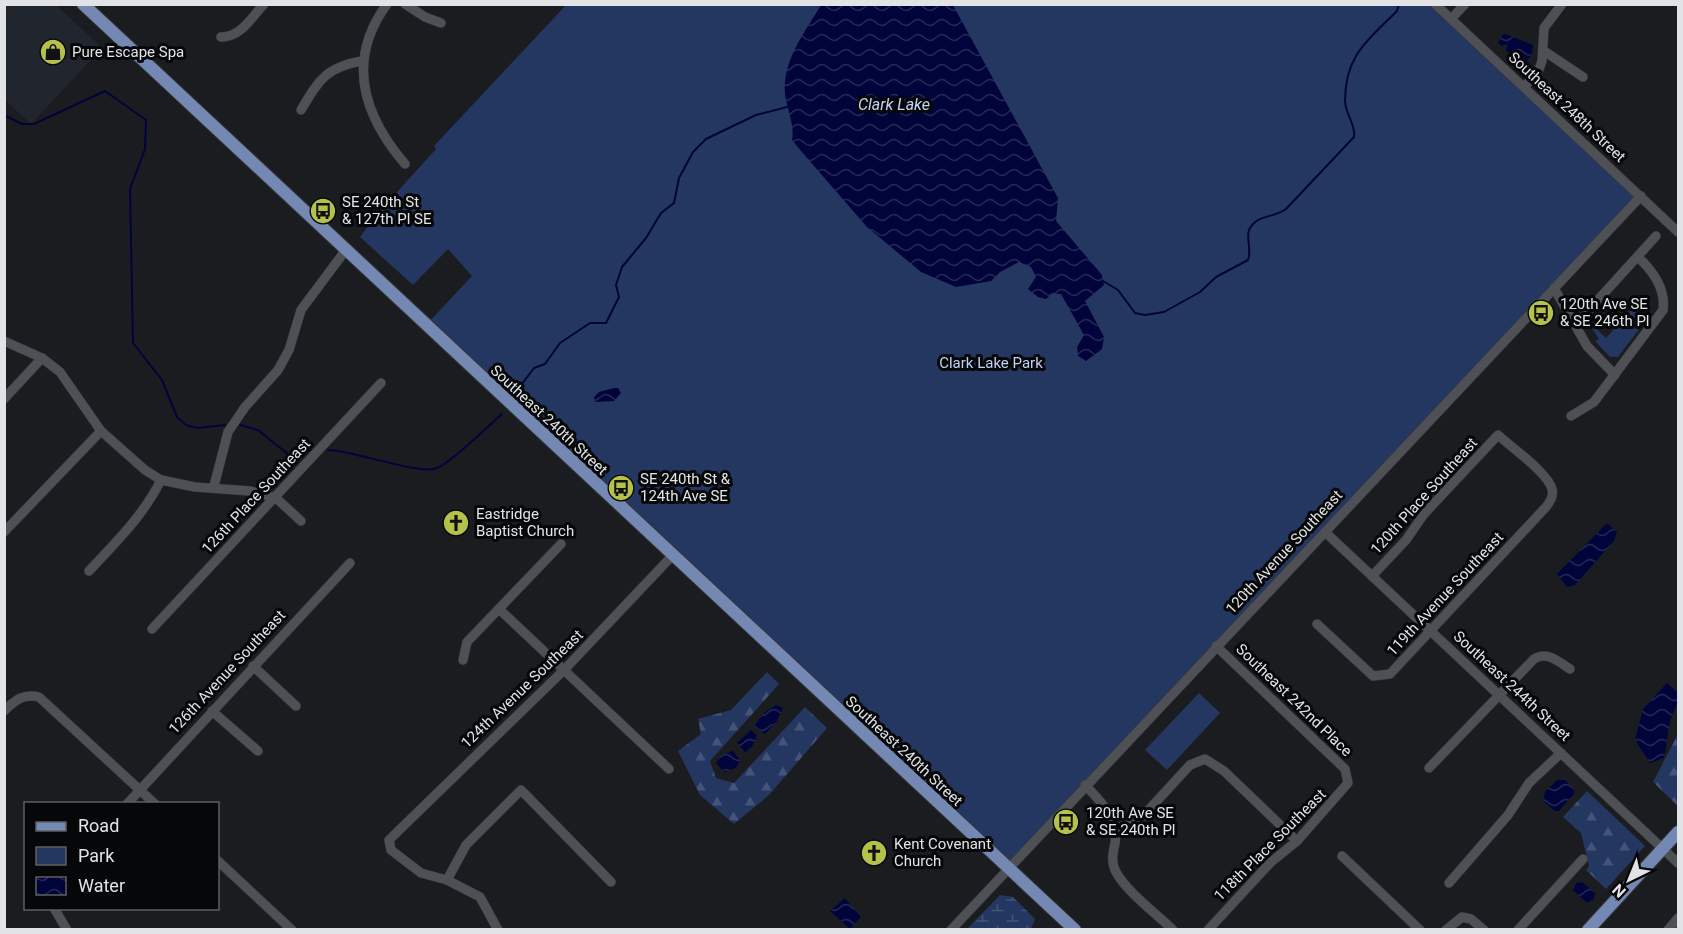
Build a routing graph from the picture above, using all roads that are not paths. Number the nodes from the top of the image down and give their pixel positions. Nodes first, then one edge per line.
1 (83, 4) edge
2 (264, 4) edge
3 (387, 4) edge
4 (405, 4) edge
5 (1435, 4) edge
6 (1465, 4) edge
7 (1562, 4) edge
8 (1451, 19) junction
9 (441, 23) dead end
10 (221, 37) dead end
11 (1544, 51) junction
12 (362, 61) junction
13 (1583, 77) dead end
14 (1524, 87) junction
15 (301, 110) dead end
16 (405, 164) dead end
17 (1641, 196) junction
18 (1678, 232) edge
19 (1656, 236) dead end
20 (345, 251) junction
21 (1638, 257) junction
22 (1554, 288) junction
23 (1573, 321) junction
24 (4, 341) edge
25 (42, 358) junction
26 (1615, 375) junction
27 (381, 383) dead end
28 (4, 399) edge
29 (1571, 416) dead end
30 (101, 431) junction
31 (1498, 435) joint
32 (161, 480) junction
33 (213, 486) junction
34 (276, 498) junction
35 (302, 520) dead end
36 (4, 532) edge
37 (1324, 532) junction
38 (561, 544) dead end
39 (672, 556) junction
40 (350, 563) dead end
41 (89, 571) dead end
42 (1372, 576) junction
43 (499, 609) junction
44 (1317, 624) dead end
45 (152, 629) dead end
46 (1431, 631) junction
47 (1216, 646) junction
48 (463, 660) dead end
49 (253, 666) junction
50 (1570, 669) dead end
51 (564, 670) junction
52 (1499, 695) junction
53 (296, 706) dead end
54 (4, 711) edge
55 (212, 711) junction
56 (258, 751) dead end
57 (1561, 753) junction
58 (1429, 768) dead end
59 (669, 769) dead end
60 (1348, 778) joint
61 (1085, 785) junction
62 (140, 789) junction
63 (129, 802) edge
64 (153, 802) edge
65 (1116, 829) junction
66 (1678, 832) edge
67 (1297, 842) junction
68 (1663, 849) junction
69 (1342, 856) dead end
70 (1583, 859) dead end
71 (219, 862) edge
72 (1678, 863) edge
73 (1008, 868) junction
74 (447, 880) junction
75 (611, 882) dead end
76 (1449, 884) dead end
77 (55, 910) edge
78 (1678, 918) edge
79 (67, 930) edge
80 (292, 930) edge
81 (498, 930) edge
82 (951, 930) edge
83 (1075, 930) edge
84 (1173, 930) edge
85 (1208, 930) edge
86 (1420, 930) edge
87 (1446, 930) edge
88 (1484, 930) edge
89 (1518, 930) edge
90 (1588, 930) edge
91 (1668, 930) edge

1 - 20 main road, Southeast 240th Street
2 - 10 street
3 - 12 street
4 - 9 street
5 - 8 street, Southeast 248th Street
6 - 8 street
7 - 11 street
8 - 14 street, Southeast 248th Street
11 - 13 street
11 - 14 street
12 - 15 street
12 - 16 street
14 - 17 street, Southeast 248th Street
17 - 18 street, Southeast 248th Street
17 - 22 street, 120th Avenue Southeast
19 - 21 street
20 - 33 street
20 - 39 main road, Southeast 240th Street
21 - 23 street
21 - 26 street
22 - 23 street
22 - 37 street, 120th Avenue Southeast
23 - 26 street
24 - 25 street
25 - 28 street
25 - 30 street
26 - 29 street
27 - 34 street, 126th Place Southeast
30 - 32 street
30 - 36 street
31 - 42 street, 120th Place Southeast
31 - 46 street, 119th Avenue Southeast
32 - 33 street
32 - 41 street
33 - 34 street
34 - 35 street
34 - 45 street, 126th Place Southeast
37 - 42 street, Southeast 244th Street
37 - 47 street, 120th Avenue Southeast
38 - 43 street
39 - 51 street, 124th Avenue Southeast
39 - 73 main road, Southeast 240th Street
40 - 49 street, 126th Avenue Southeast
42 - 46 street, Southeast 244th Street
43 - 48 street
43 - 51 street
44 - 46 street, 119th Avenue Southeast
46 - 52 street, Southeast 244th Street
47 - 60 street, Southeast 242nd Place
47 - 61 street, 120th Avenue Southeast
49 - 53 street
49 - 55 street, 126th Avenue Southeast
50 - 52 street
51 - 59 street
51 - 74 street, 124th Avenue Southeast
52 - 57 street, Southeast 244th Street
52 - 58 street
54 - 62 street
55 - 56 street
55 - 62 street, 126th Avenue Southeast
57 - 68 street, Southeast 244th Street
57 - 76 street
60 - 67 street, 118th Place Southeast
61 - 65 street
61 - 73 street, 120th Avenue Southeast
62 - 63 street, 126th Avenue Southeast
62 - 64 street
65 - 67 street
65 - 84 street
66 - 68 main road
67 - 85 street, 118th Place Southeast
68 - 72 street, Southeast 244th Street
68 - 90 main road
69 - 86 street
70 - 89 street
71 - 80 street
73 - 82 street, 120th Avenue Southeast
73 - 83 main road, Southeast 240th Street
74 - 75 street
74 - 81 street
77 - 79 street
78 - 91 street
87 - 88 street

